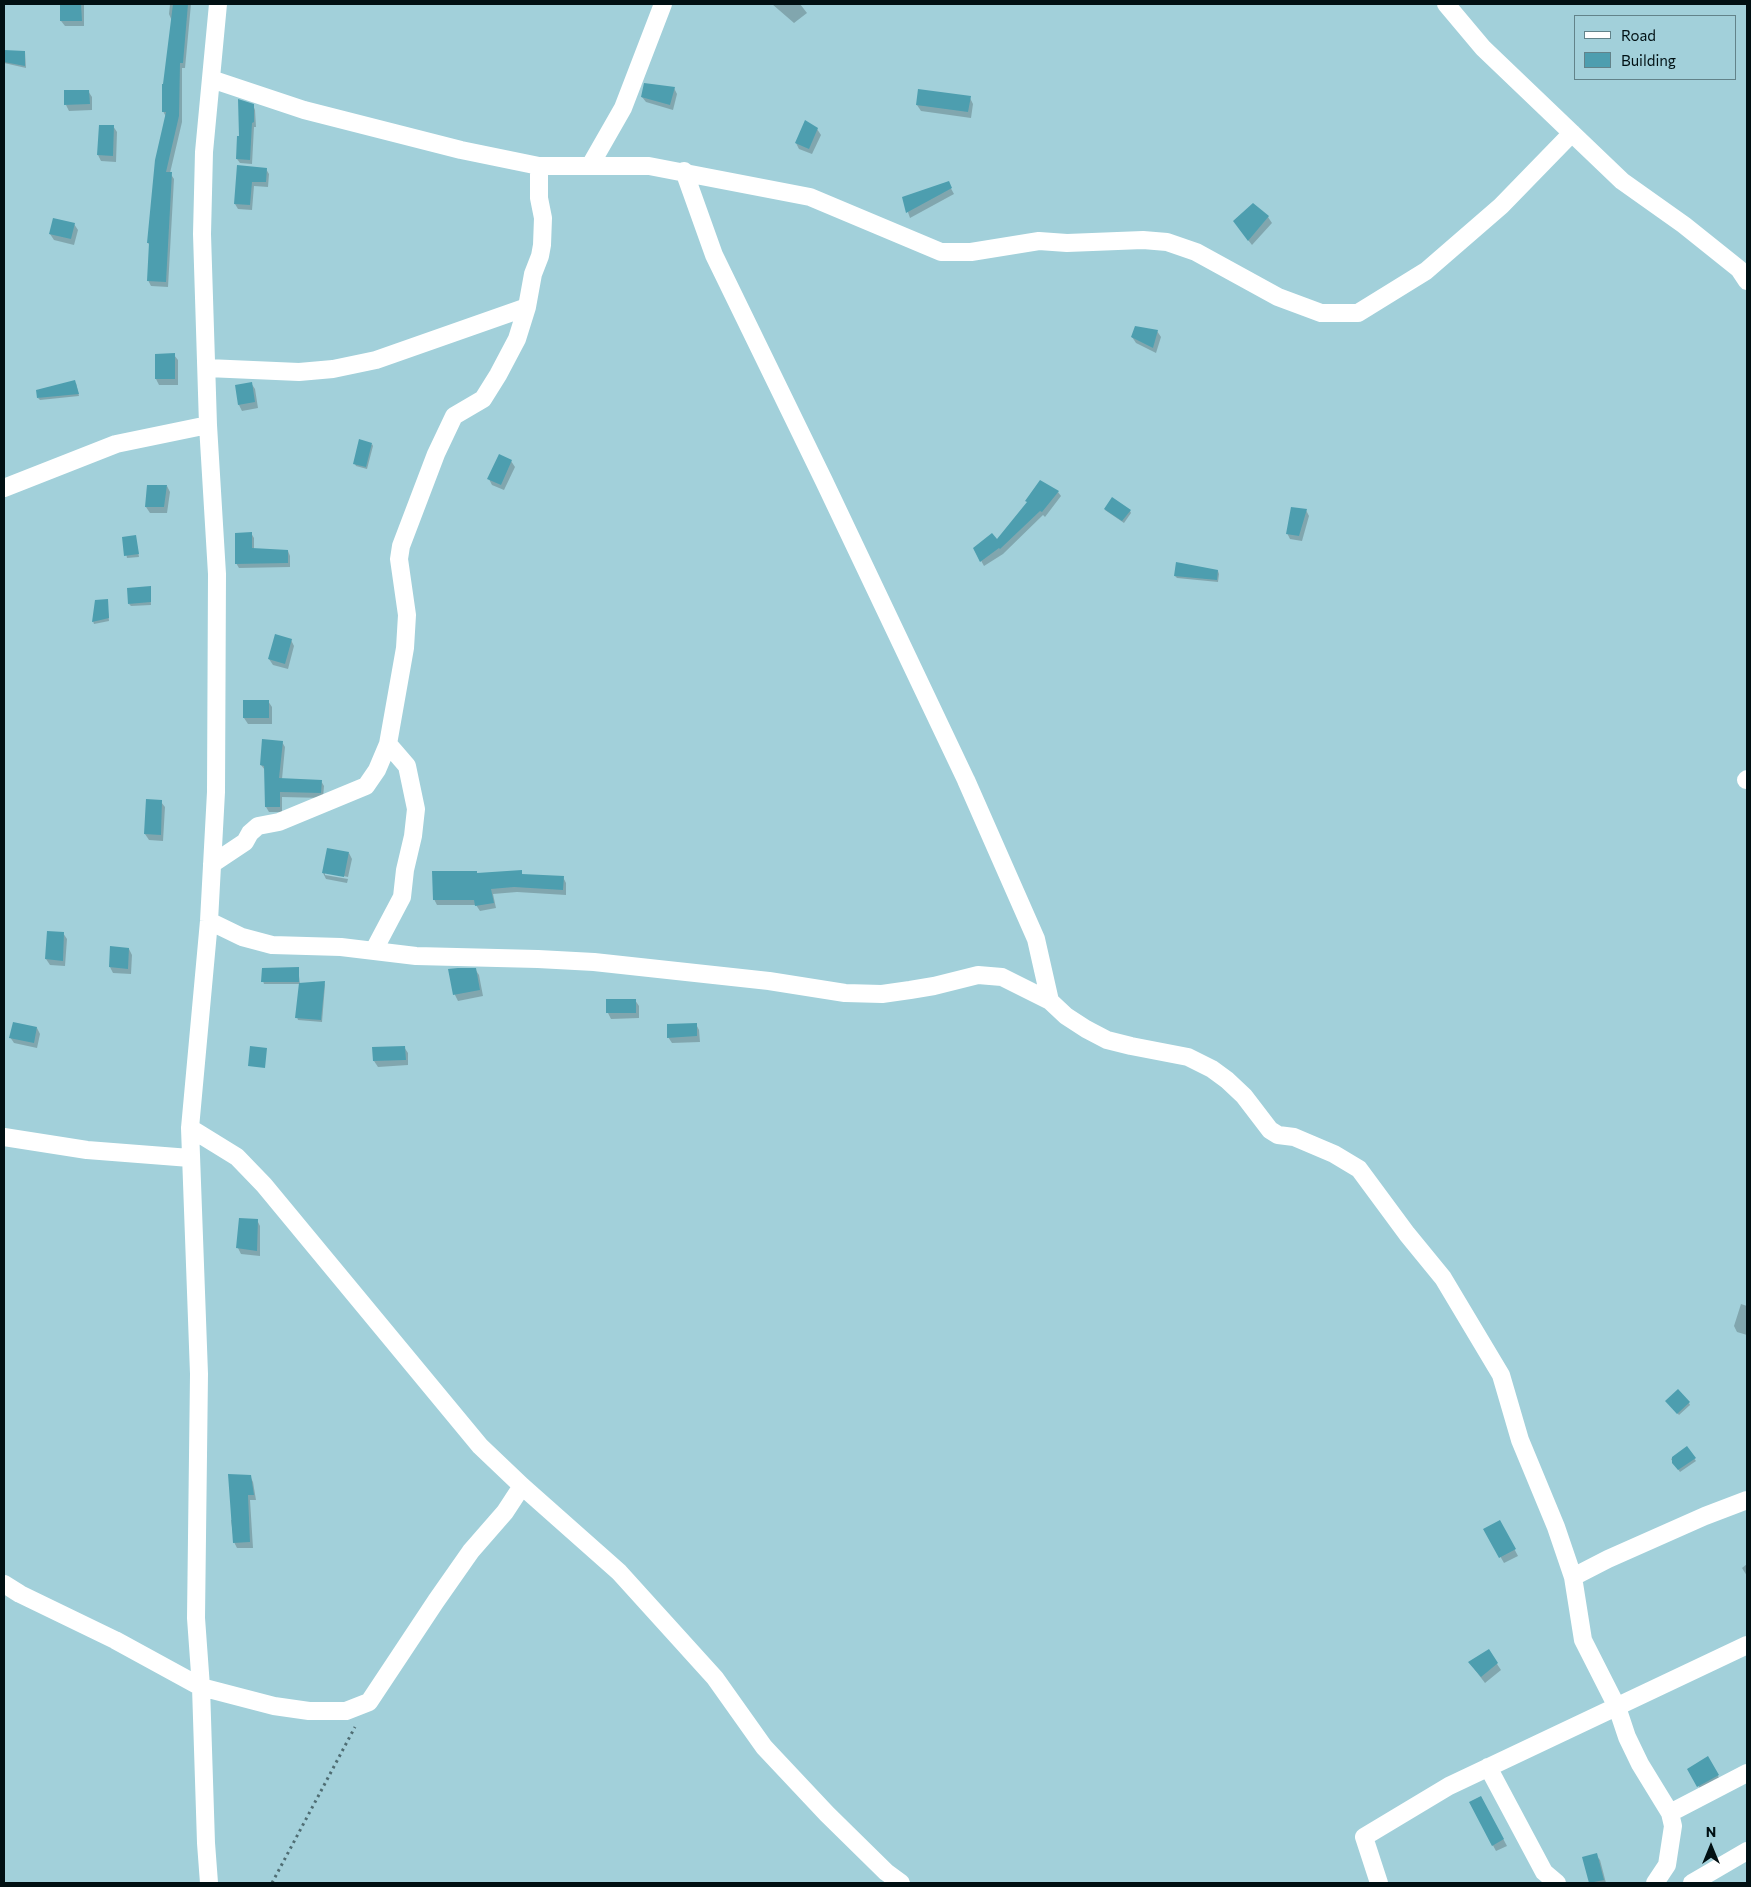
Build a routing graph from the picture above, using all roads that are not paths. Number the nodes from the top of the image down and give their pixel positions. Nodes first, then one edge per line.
1 (218, 4) edge
2 (663, 4) edge
3 (1446, 4) edge
4 (211, 79) junction
5 (1572, 133) junction
6 (591, 164) junction
7 (539, 166) junction
8 (684, 171) junction
9 (1747, 281) edge
10 (527, 307) junction
11 (207, 368) junction
12 (208, 425) junction
13 (4, 488) edge
14 (388, 744) junction
15 (212, 864) junction
16 (209, 921) junction
17 (374, 950) junction
18 (1050, 1001) junction
19 (190, 1128) junction
20 (4, 1137) edge
21 (190, 1158) junction
22 (522, 1486) junction
23 (1747, 1500) edge
24 (1573, 1577) junction
25 (4, 1584) edge
26 (1747, 1646) edge
27 (201, 1687) junction
28 (1616, 1707) junction
29 (1488, 1767) junction
30 (1747, 1773) edge
31 (1670, 1813) junction
32 (1747, 1851) edge
33 (1716, 1878) edge
34 (209, 1883) edge
35 (900, 1883) edge
36 (1379, 1883) edge
37 (1558, 1883) edge
38 (1655, 1883) edge
39 (1692, 1883) edge

1 - 4 street
2 - 6 street
3 - 5 street
4 - 7 street
4 - 11 street
5 - 8 street
5 - 9 street
6 - 7 street
6 - 8 street
7 - 10 street
8 - 18 street
10 - 11 street
10 - 14 street
11 - 12 street
12 - 13 street
12 - 15 street
14 - 15 street
14 - 17 street
15 - 16 street
16 - 17 street
16 - 19 street
17 - 18 street
18 - 24 street
19 - 21 street
19 - 22 street
20 - 21 street
21 - 27 street
22 - 27 street
22 - 35 street
23 - 24 street
24 - 28 street
25 - 27 street
26 - 28 street
27 - 34 street
28 - 29 street
28 - 31 street
29 - 36 street
29 - 37 street
30 - 31 street
31 - 38 street
32 - 33 street
33 - 39 street

